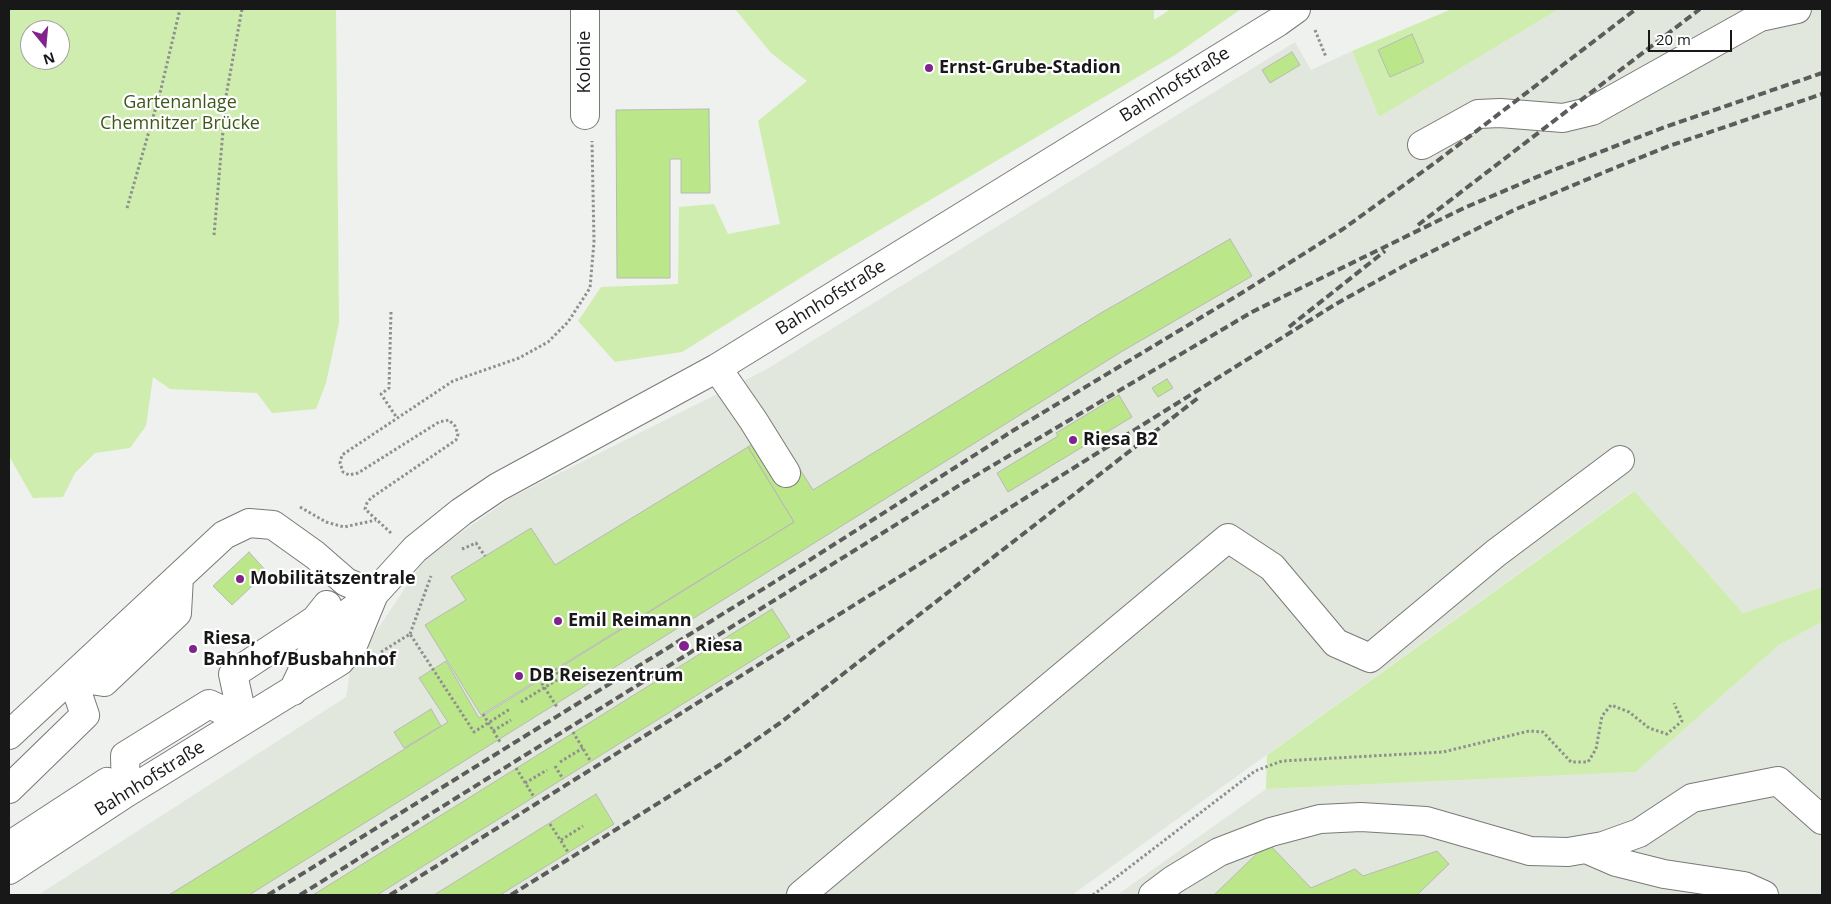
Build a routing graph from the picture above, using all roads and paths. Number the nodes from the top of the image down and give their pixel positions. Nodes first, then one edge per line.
1 (180, 9) edge
2 (242, 9) edge
3 (585, 9) edge
4 (1797, 9) edge
5 (1304, 17) edge
6 (1326, 57) dead end
7 (585, 115) joint
8 (1422, 145) dead end
9 (127, 208) dead end
10 (214, 235) dead end
11 (391, 312) dead end
12 (716, 368) junction
13 (397, 418) junction
14 (1620, 460) dead end
15 (786, 473) dead end
16 (415, 549) junction
17 (459, 551) dead end
18 (314, 555) junction
19 (484, 556) dead end
20 (374, 594) junction
21 (410, 634) junction
22 (307, 639) junction
23 (376, 655) dead end
24 (555, 669) dead end
25 (72, 676) junction
26 (539, 679) dead end
27 (545, 688) junction
28 (292, 691) junction
29 (522, 702) dead end
30 (1674, 703) dead end
31 (557, 707) dead end
32 (510, 709) dead end
33 (483, 714) dead end
34 (243, 720) junction
35 (511, 720) dead end
36 (488, 723) junction
37 (493, 731) junction
38 (573, 732) dead end
39 (9, 735) edge
40 (500, 742) dead end
41 (583, 748) junction
42 (560, 762) dead end
43 (591, 762) dead end
44 (555, 766) dead end
45 (516, 768) dead end
46 (547, 770) dead end
47 (563, 779) dead end
48 (525, 783) junction
49 (9, 789) edge
50 (126, 793) junction
51 (534, 797) dead end
52 (1822, 820) edge
53 (550, 824) dead end
54 (583, 826) dead end
55 (561, 840) junction
56 (9, 846) edge
57 (1586, 849) junction
58 (568, 852) dead end
59 (9, 870) edge
60 (801, 895) edge
61 (1094, 895) edge
62 (1153, 895) edge
63 (1764, 895) edge

1 - 9 path
2 - 10 path
3 - 7 street, Kolonie
4 - 8 street
5 - 6 path
5 - 12 street, Bahnhofstraße
7 - 13 path
11 - 13 path
12 - 15 street
12 - 16 street, Bahnhofstraße
13 - 16 path
14 - 60 street
16 - 20 street, Bahnhofstraße
16 - 21 path
17 - 19 path
18 - 20 street
18 - 22 street
18 - 25 street
20 - 22 street, Bahnhofstraße
20 - 28 street, Bahnhofstraße
21 - 23 path
21 - 36 path
22 - 28 street, Bahnhofstraße
22 - 34 street
24 - 27 path
25 - 39 street
25 - 49 street
26 - 27 path
27 - 29 path
27 - 31 path
28 - 34 street, Bahnhofstraße
30 - 61 path
32 - 36 path
33 - 36 path
34 - 50 street, Bahnhofstraße
35 - 37 path
36 - 37 path
37 - 40 path
38 - 41 path
41 - 42 path
41 - 43 path
44 - 47 path
45 - 48 path
46 - 48 path
48 - 51 path
50 - 56 street
50 - 59 street, Bahnhofstraße
52 - 57 street
53 - 55 path
54 - 55 path
55 - 58 path
57 - 62 street
57 - 63 street

